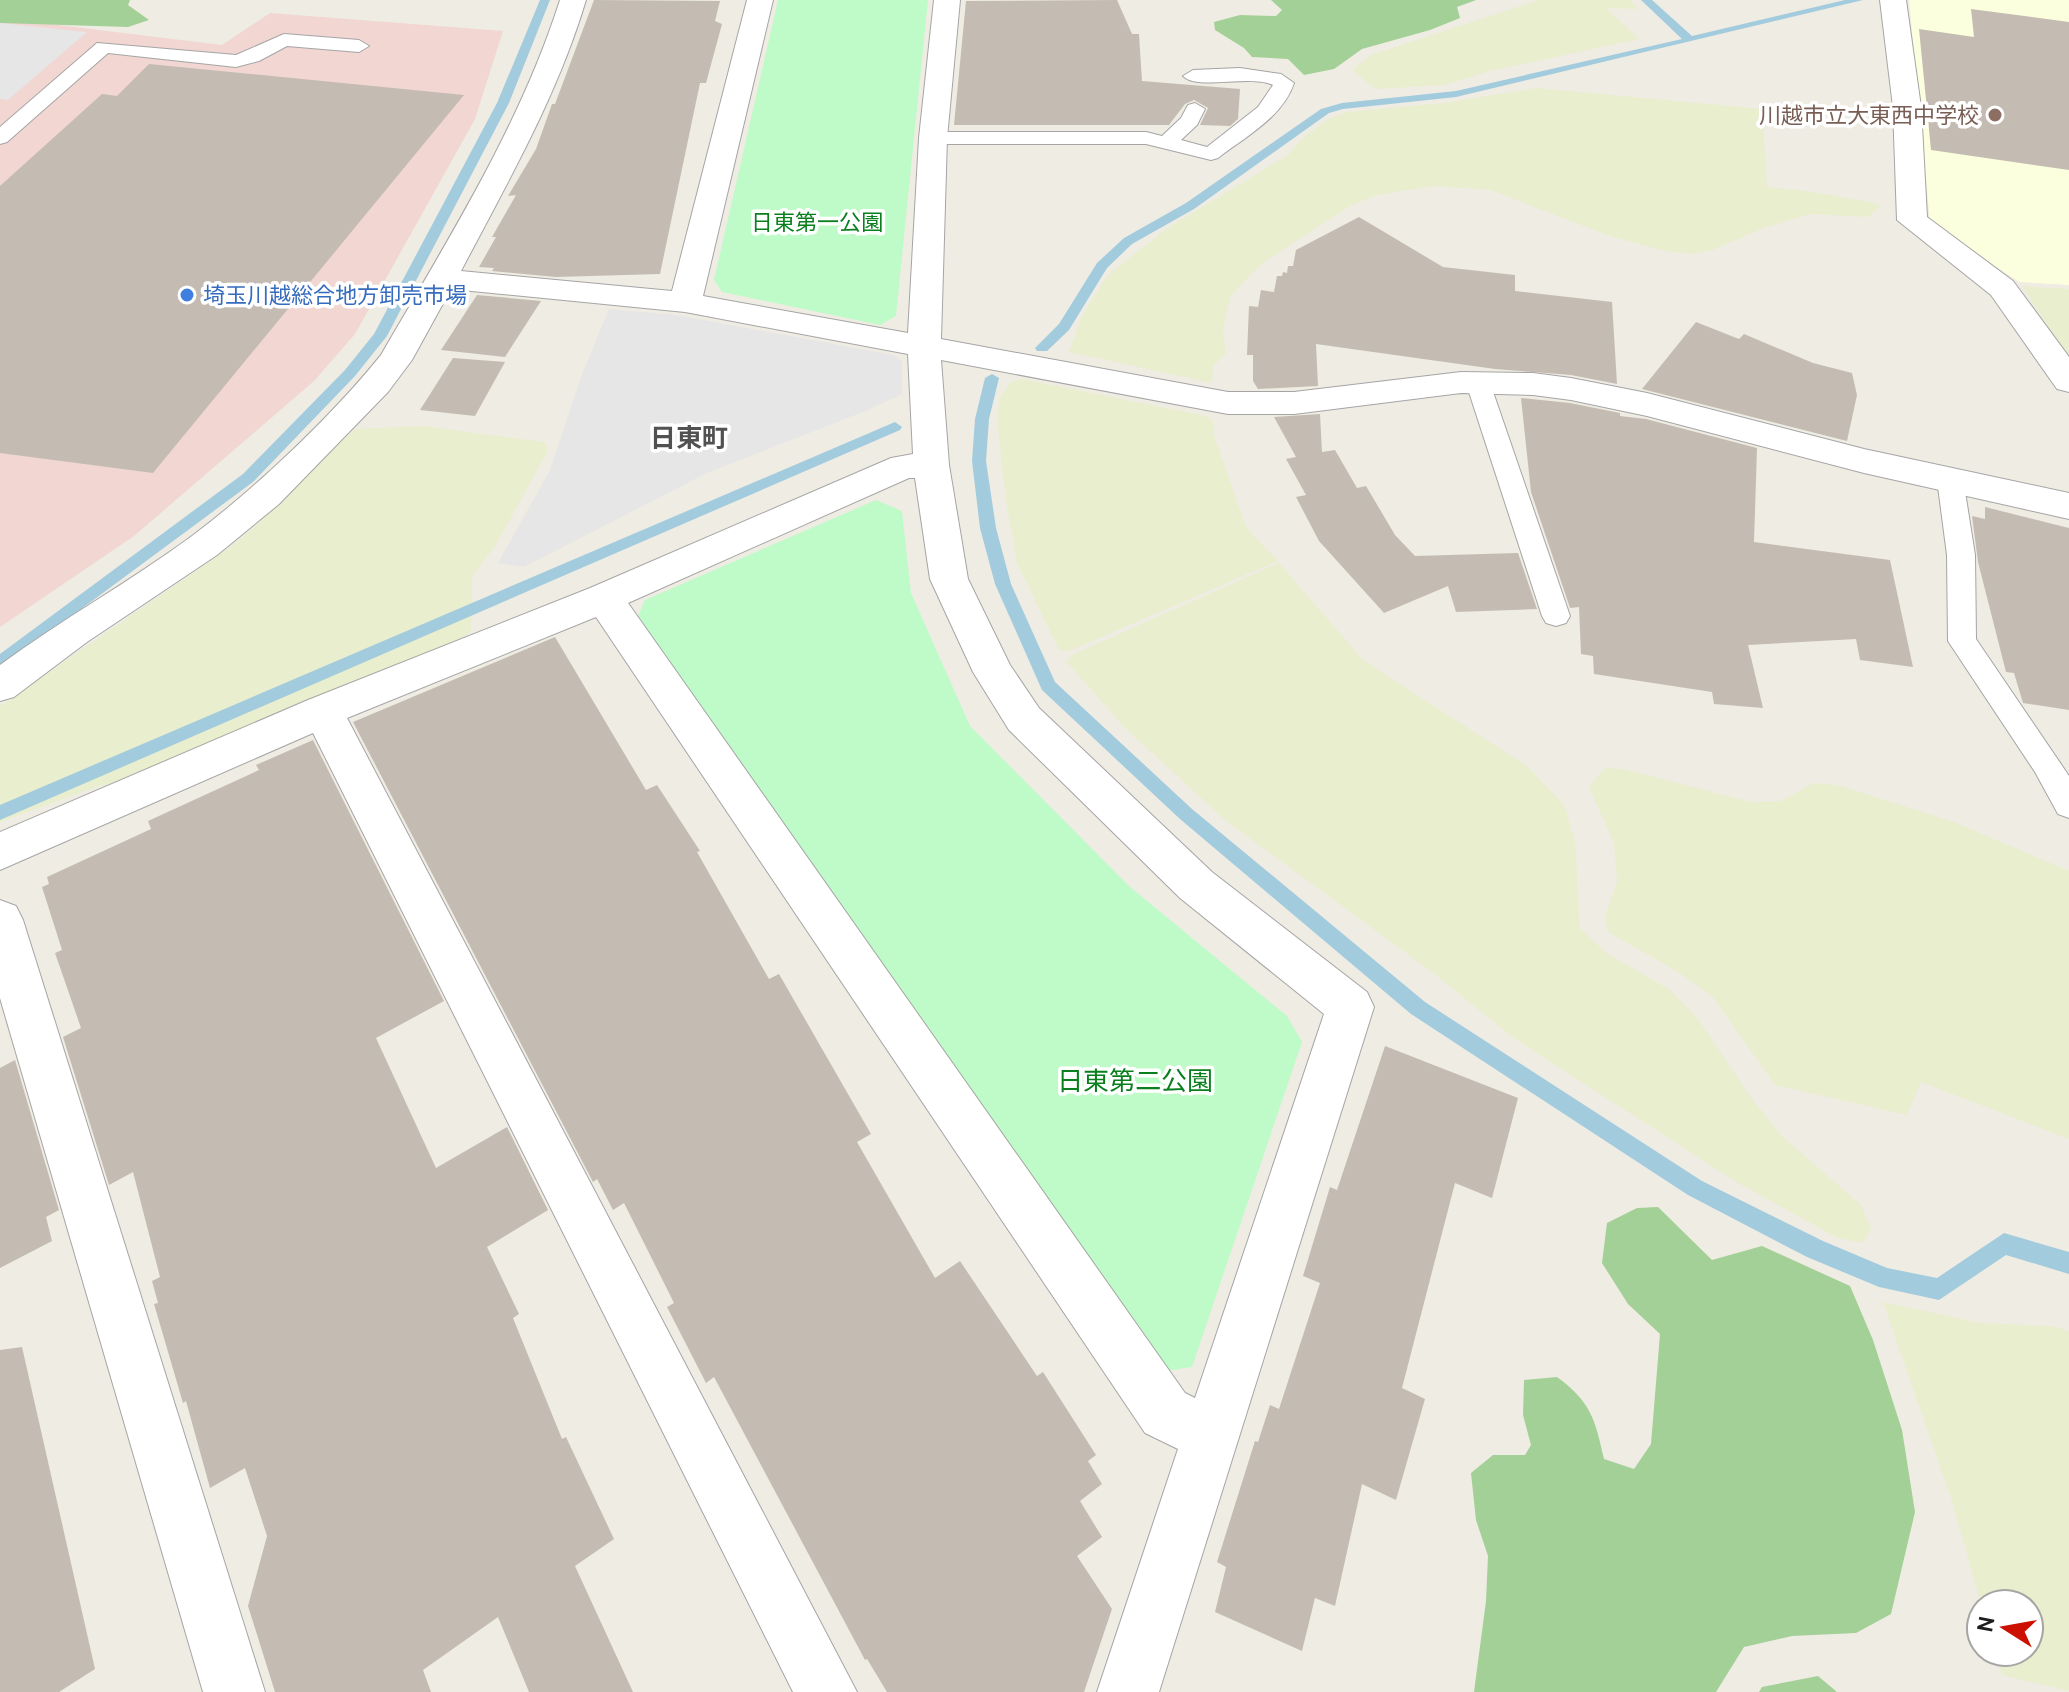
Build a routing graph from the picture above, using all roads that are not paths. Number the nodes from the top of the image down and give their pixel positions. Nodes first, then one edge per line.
1 (573, 0) edge
2 (760, 0) edge
3 (947, 0) edge
4 (1893, 0) edge
5 (359, 46) dead end
6 (1193, 76) dead end
7 (1195, 109) dead end
8 (0, 138) edge
9 (933, 138) junction
10 (1168, 141) junction
11 (441, 279) junction
12 (685, 302) junction
13 (924, 349) junction
14 (2069, 381) edge
15 (1478, 383) junction
16 (931, 465) junction
17 (1950, 479) junction
18 (2069, 506) edge
19 (604, 598) junction
20 (1556, 616) dead end
21 (0, 686) edge
22 (323, 711) junction
23 (2061, 774) edge
24 (2069, 805) edge
25 (0, 852) edge
26 (0, 920) edge
27 (1212, 1435) junction
28 (234, 1692) edge
29 (826, 1692) edge
30 (1128, 1692) edge

1 - 11 street
2 - 12 street
3 - 9 street
4 - 14 street
5 - 8 lane
6 - 10 lane
7 - 10 lane
9 - 10 lane
9 - 13 street
11 - 12 street
11 - 21 street
12 - 13 street
13 - 15 street
13 - 16 street
15 - 17 street
15 - 20 lane
16 - 19 street
16 - 27 street
17 - 18 street
17 - 23 lane
19 - 22 street
19 - 27 street
22 - 25 street
22 - 29 street
23 - 24 lane
26 - 28 street
27 - 30 street

